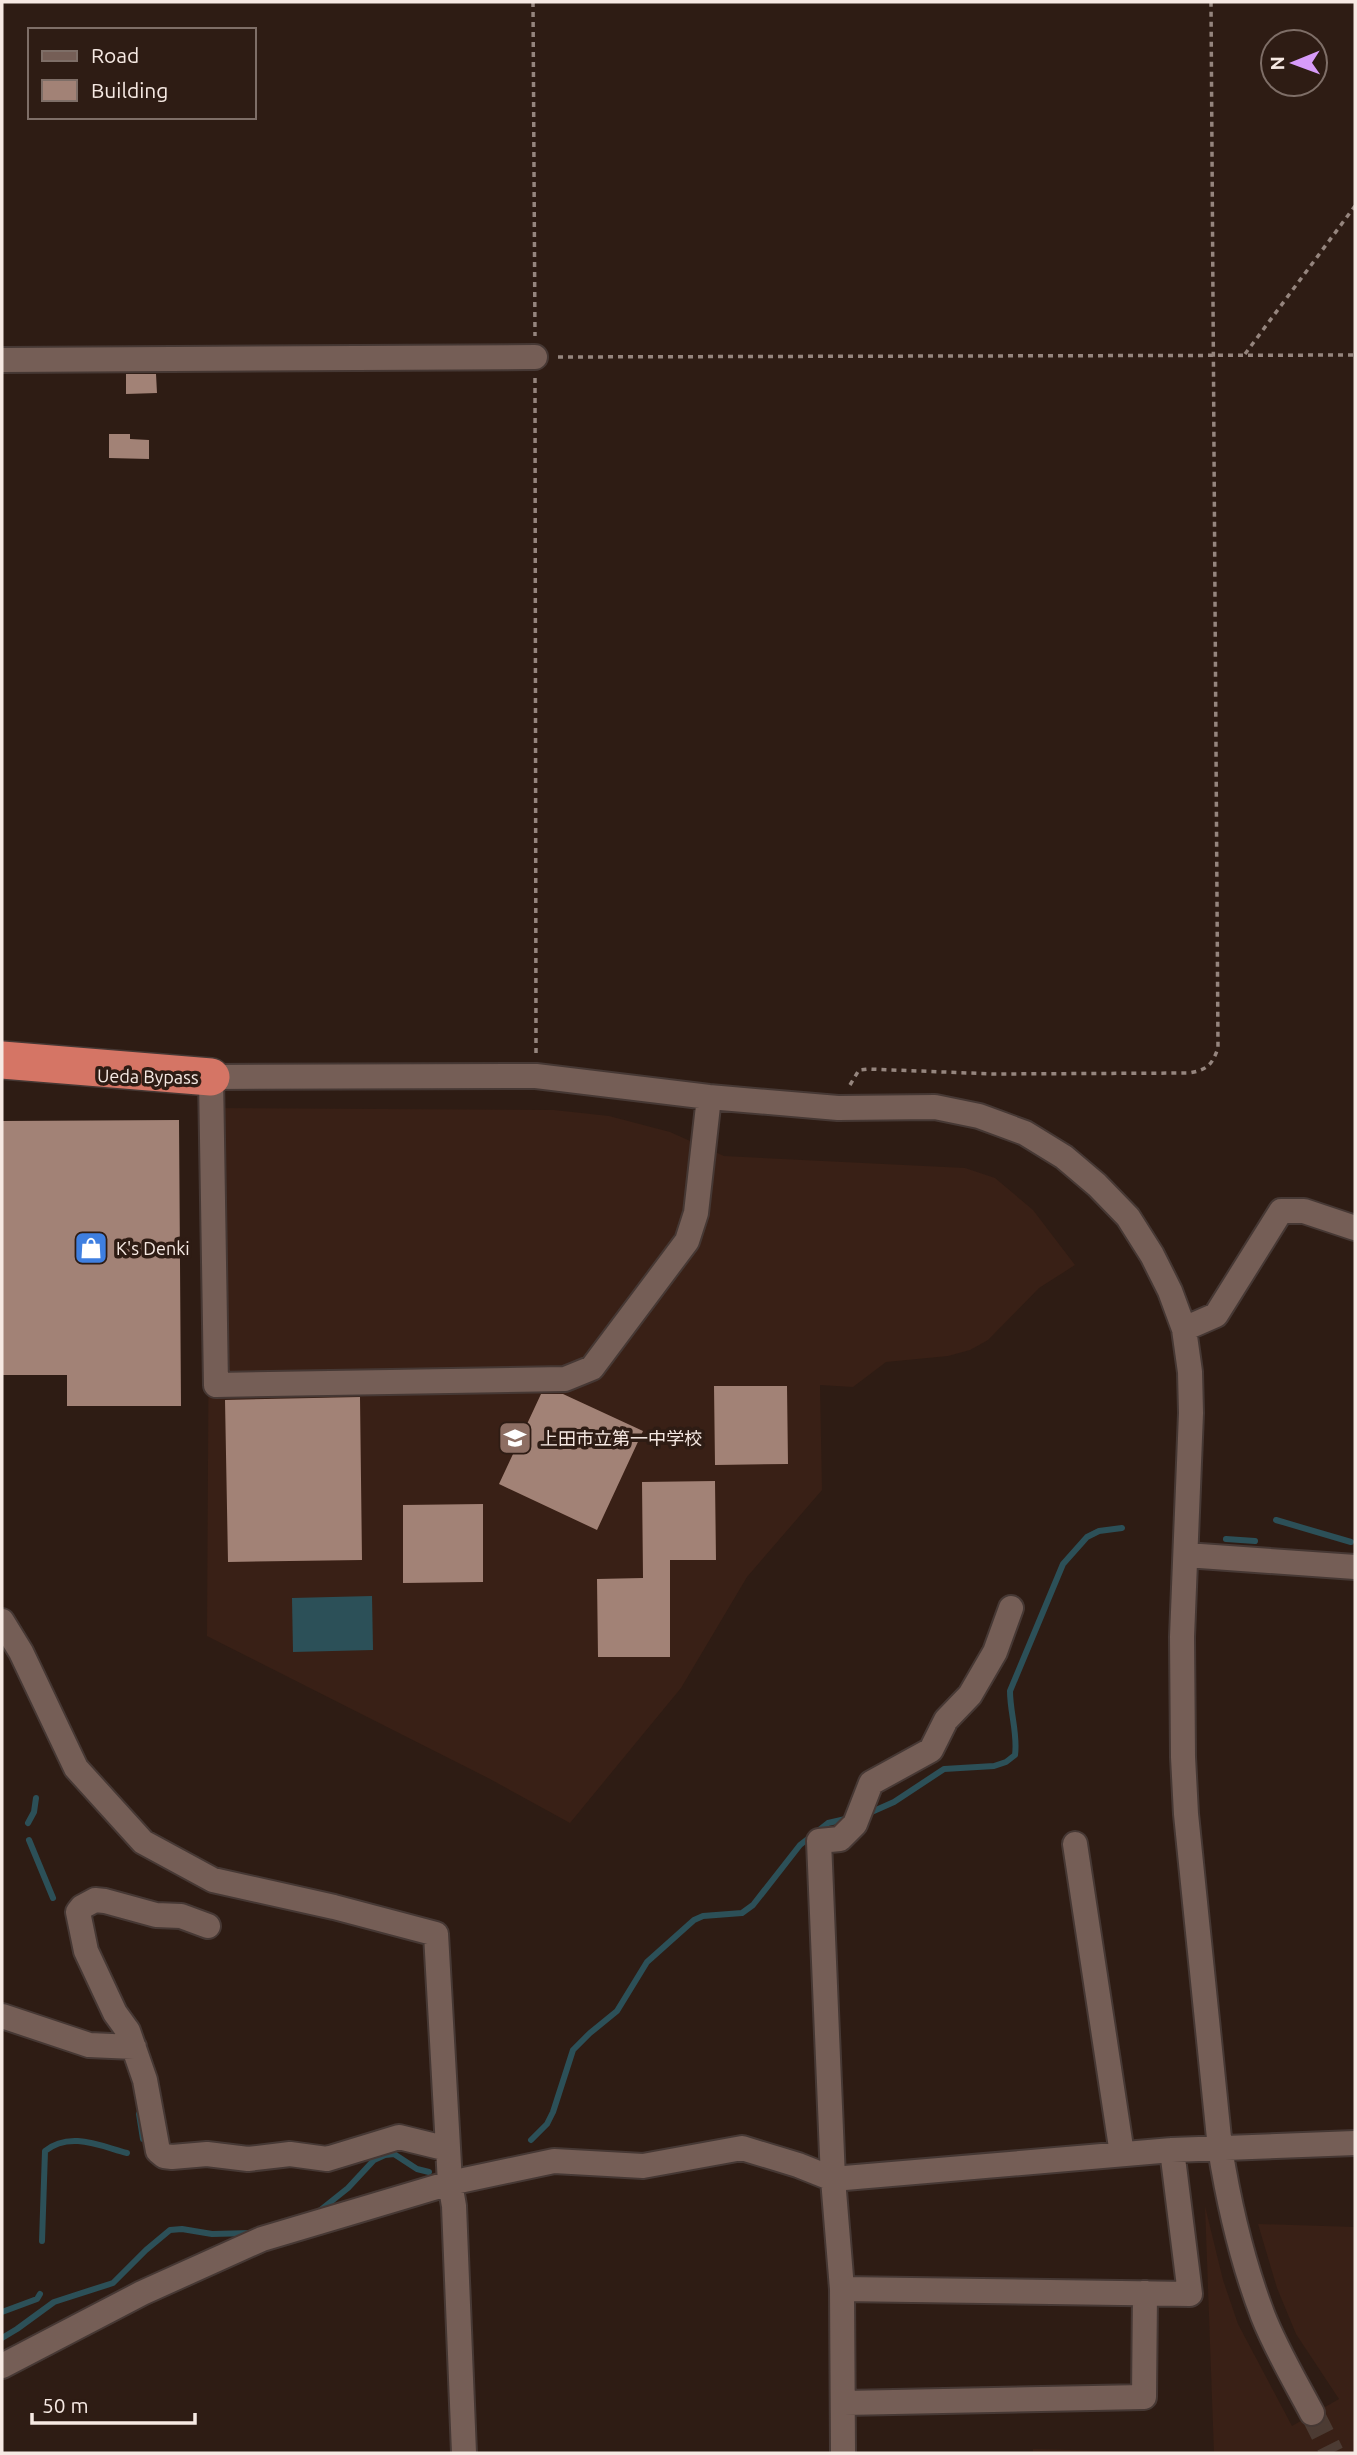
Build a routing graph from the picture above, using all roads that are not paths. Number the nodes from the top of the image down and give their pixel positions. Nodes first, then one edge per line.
1 (535, 357) road end
2 (2, 360) edge
3 (2, 1060) edge
4 (2, 1074) edge
5 (211, 1077) junction
6 (709, 1097) junction
7 (1355, 1228) edge
8 (1184, 1329) junction
9 (1186, 1555) junction
10 (1355, 1567) edge
11 (1011, 1608) dead end
12 (2, 1621) edge
13 (1075, 1844) dead end
14 (208, 1926) dead end
15 (2, 2016) edge
16 (134, 2047) junction
17 (1355, 2143) edge
18 (1220, 2148) junction
19 (448, 2149) junction
20 (1172, 2150) junction
21 (1122, 2154) junction
22 (833, 2179) junction
23 (450, 2183) junction
24 (842, 2289) junction
25 (1145, 2292) junction
26 (2, 2366) edge
27 (844, 2403) junction
28 (1312, 2413) tunnel mouth
29 (464, 2453) edge
30 (843, 2453) edge

1 - 2 street
3 - 5 highway, Ueda Bypass
4 - 5 highway, Ueda Bypass
5 - 6 street
5 - 6 street
6 - 8 street
7 - 8 street
8 - 9 street
9 - 10 street
9 - 18 street
11 - 22 street
12 - 19 street
13 - 21 street
14 - 16 street
15 - 16 street
16 - 19 street
17 - 18 street
18 - 20 street
18 - 28 street
19 - 23 street
20 - 21 street
20 - 25 street
21 - 22 street
22 - 23 street
22 - 24 street
23 - 26 street
23 - 29 street
24 - 25 street
24 - 27 street
25 - 27 street
27 - 30 street

